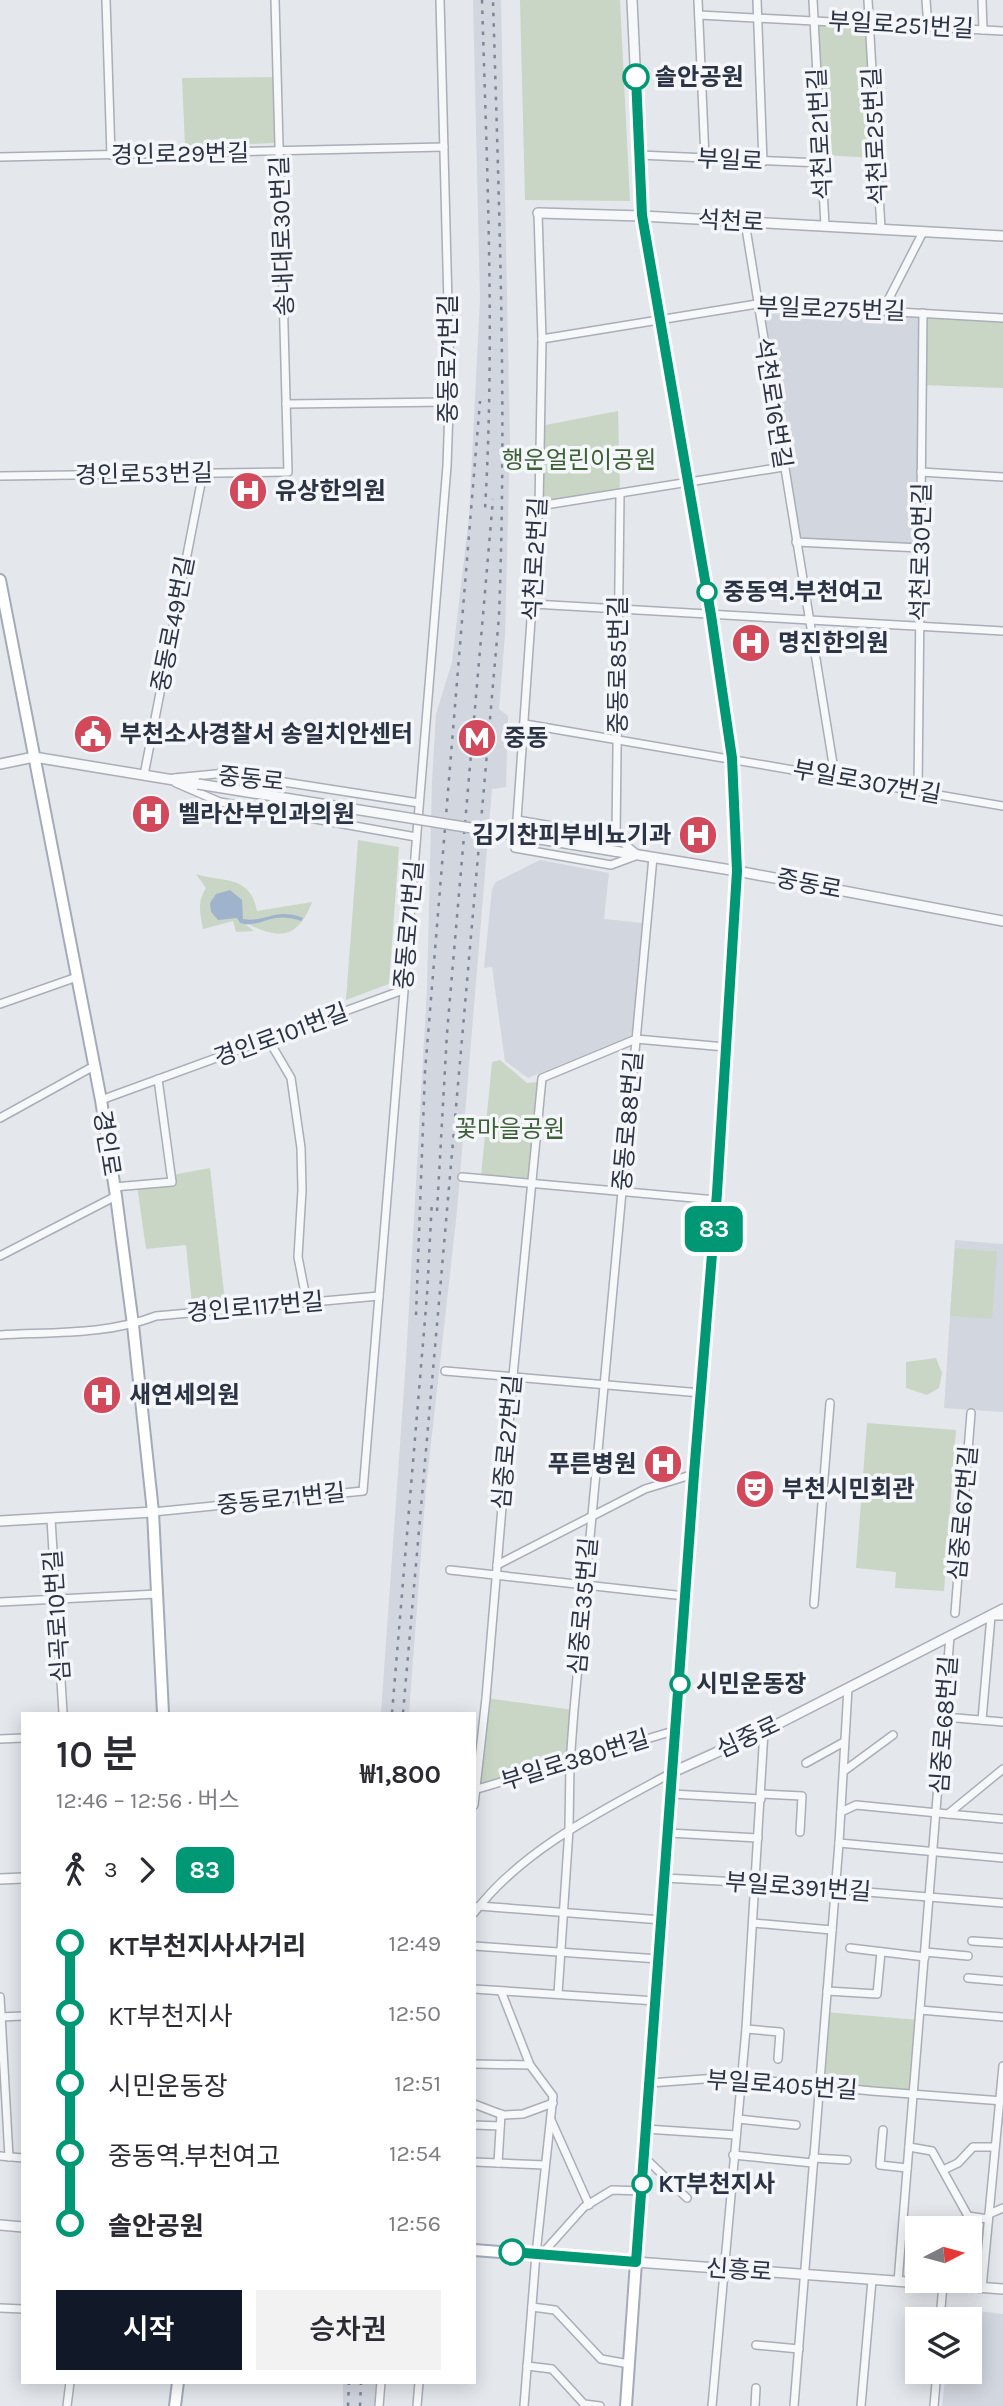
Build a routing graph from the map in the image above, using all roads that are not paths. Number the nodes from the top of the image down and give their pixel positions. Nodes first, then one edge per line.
1 (106, 0) edge
2 (275, 0) edge
3 (440, 0) edge
4 (632, 0) edge
5 (698, 0) edge
6 (757, 0) edge
7 (813, 0) edge
8 (868, 0) edge
9 (926, 0) edge
10 (982, 0) edge
11 (699, 15) junction
12 (758, 17) junction
13 (814, 20) junction
14 (869, 24) junction
15 (928, 27) junction
16 (983, 30) junction
17 (1003, 31) edge
18 (444, 146) junction
19 (279, 151) junction
20 (111, 155) junction
21 (639, 155) junction
22 (0, 157) edge
23 (705, 158) junction
24 (763, 162) junction
25 (821, 163) junction
26 (538, 213) joint
27 (642, 215) junction
28 (745, 222) junction
29 (825, 226) junction
30 (881, 229) junction
31 (923, 232) junction
32 (1003, 236) edge
33 (757, 304) junction
34 (883, 310) junction
35 (923, 313) junction
36 (1003, 318) edge
37 (659, 319) junction
38 (542, 339) junction
39 (449, 402) junction
40 (286, 404) junction
41 (783, 467) junction
42 (288, 471) joint
43 (921, 472) junction
44 (203, 473) junction
45 (0, 476) edge
46 (1003, 477) edge
47 (688, 482) junction
48 (620, 494) junction
49 (538, 506) junction
50 (796, 542) junction
51 (921, 548) junction
52 (0, 580) edge
53 (533, 604) junction
54 (619, 609) junction
55 (711, 615) junction
56 (810, 621) junction
57 (920, 627) junction
58 (1003, 631) edge
59 (525, 724) junction
60 (618, 739) junction
61 (34, 757) junction
62 (732, 758) junction
63 (0, 764) edge
64 (144, 775) junction
65 (835, 776) junction
66 (166, 779) junction
67 (918, 791) junction
68 (419, 803) junction
69 (1003, 806) edge
70 (517, 820) junction
71 (416, 837) junction
72 (616, 837) junction
73 (638, 855) junction
74 (653, 857) junction
75 (737, 871) junction
76 (1003, 921) edge
77 (77, 977) junction
78 (403, 990) junction
79 (0, 1004) edge
80 (268, 1039) junction
81 (636, 1039) junction
82 (725, 1047) junction
83 (94, 1066) junction
84 (158, 1079) junction
85 (101, 1100) junction
86 (0, 1118) edge
87 (462, 1177) dead end
88 (532, 1183) junction
89 (621, 1191) junction
90 (115, 1192) junction
91 (716, 1200) junction
92 (0, 1256) edge
93 (379, 1296) junction
94 (307, 1303) junction
95 (133, 1325) junction
96 (0, 1335) edge
97 (445, 1371) dead end
98 (513, 1376) junction
99 (603, 1384) junction
100 (701, 1394) junction
101 (830, 1403) dead end
102 (971, 1413) dead end
103 (694, 1474) junction
104 (153, 1512) junction
105 (591, 1518) junction
106 (51, 1519) junction
107 (0, 1521) edge
108 (497, 1565) junction
109 (450, 1570) dead end
110 (496, 1575) junction
111 (584, 1585) junction
112 (157, 1594) junction
113 (685, 1596) junction
114 (56, 1599) junction
115 (0, 1602) edge
116 (814, 1604) dead end
117 (1003, 1609) edge
118 (955, 1614) dead end
119 (991, 1616) junction
120 (1003, 1616) edge
121 (950, 1636) junction
122 (848, 1688) junction
123 (64, 1712) edge
124 (163, 1712) edge
125 (945, 1717) junction
126 (982, 1720) junction
127 (1003, 1722) edge
128 (677, 1730) junction
129 (764, 1731) junction
130 (892, 1735) dead end
131 (21, 1738) edge
132 (0, 1740) edge
133 (844, 1742) junction
134 (570, 1763) junction
135 (806, 1763) dead end
136 (1003, 1769) edge
137 (673, 1772) junction
138 (844, 1772) junction
139 (476, 1782) edge
140 (476, 1790) edge
141 (672, 1794) junction
142 (761, 1797) junction
143 (841, 1812) junction
144 (937, 1813) junction
145 (948, 1814) junction
146 (1003, 1819) edge
147 (569, 1829) junction
148 (800, 1832) dead end
149 (669, 1833) junction
150 (758, 1838) junction
151 (839, 1843) junction
152 (933, 1853) junction
153 (1003, 1858) edge
154 (21, 1878) edge
155 (666, 1878) junction
156 (0, 1879) edge
157 (756, 1882) junction
158 (835, 1889) junction
159 (929, 1898) junction
160 (1003, 1903) edge
161 (476, 1910) edge
162 (563, 1912) junction
163 (662, 1920) junction
164 (753, 1923) junction
165 (831, 1930) junction
166 (972, 1941) dead end
167 (1003, 1943) edge
168 (476, 1946) edge
169 (850, 1948) dead end
170 (560, 1952) junction
171 (881, 1952) junction
172 (925, 1954) junction
173 (968, 1956) dead end
174 (659, 1959) junction
175 (968, 1978) dead end
176 (1003, 1981) edge
177 (476, 1989) edge
178 (501, 1991) junction
179 (827, 1991) junction
180 (558, 1994) junction
181 (0, 1997) edge
182 (656, 2001) junction
183 (920, 2010) junction
184 (21, 2016) edge
185 (1, 2017) edge
186 (1003, 2017) edge
187 (746, 2029) junction
188 (778, 2059) dead end
189 (476, 2064) edge
190 (530, 2065) junction
191 (1003, 2066) edge
192 (742, 2078) junction
193 (650, 2083) junction
194 (1002, 2083) edge
195 (819, 2085) junction
196 (913, 2094) junction
197 (1001, 2101) edge
198 (553, 2103) junction
199 (477, 2105) edge
200 (501, 2115) junction
201 (551, 2119) junction
202 (738, 2119) junction
203 (796, 2124) dead end
204 (476, 2125) edge
205 (500, 2126) junction
206 (646, 2129) junction
207 (883, 2130) dead end
208 (736, 2135) junction
209 (909, 2147) junction
210 (995, 2147) junction
211 (733, 2155) junction
212 (4, 2156) edge
213 (644, 2157) junction
214 (813, 2160) junction
215 (847, 2160) dead end
216 (476, 2162) edge
217 (498, 2163) junction
218 (545, 2165) junction
219 (907, 2168) junction
220 (943, 2171) junction
221 (642, 2190) junction
222 (687, 2198) dead end
223 (589, 2205) junction
224 (1003, 2208) edge
225 (988, 2216) junction
226 (0, 2225) edge
227 (21, 2227) edge
228 (476, 2250) edge
229 (538, 2255) junction
230 (636, 2262) junction
231 (725, 2269) junction
232 (805, 2275) junction
233 (872, 2280) junction
234 (898, 2282) junction
235 (905, 2282) edge
236 (982, 2288) joint
237 (1003, 2290) edge
238 (532, 2307) junction
239 (0, 2308) edge
240 (21, 2309) edge
241 (756, 2345) dead end
242 (799, 2348) junction
243 (629, 2364) junction
244 (527, 2366) junction
245 (70, 2384) edge
246 (178, 2384) edge
247 (381, 2384) edge
248 (419, 2384) edge
249 (936, 2384) edge
250 (756, 2388) dead end
251 (67, 2406) edge
252 (175, 2406) edge
253 (379, 2406) edge
254 (417, 2406) edge
255 (524, 2406) edge
256 (600, 2406) edge
257 (626, 2406) edge
258 (712, 2406) edge
259 (755, 2406) edge
260 (794, 2406) edge
261 (861, 2406) edge
262 (934, 2406) edge

1 - 20 street
2 - 19 street, 송내대로30번길
3 - 18 street, 중동로71번길
4 - 21 street
5 - 11 street
6 - 12 street
7 - 13 street, 석천로21번길
8 - 14 street, 석천로25번길
9 - 15 street
10 - 16 street
11 - 12 street, 부일로251번길
11 - 23 street
12 - 13 street, 부일로251번길
12 - 24 street
13 - 14 street, 부일로251번길
13 - 25 street, 석천로21번길
14 - 15 street, 부일로251번길
14 - 30 street, 석천로25번길
15 - 16 street, 부일로251번길
16 - 17 street, 부일로251번길
18 - 19 street, 경인로29번길
18 - 39 street, 중동로71번길
19 - 20 street, 경인로29번길
19 - 40 street, 송내대로30번길
20 - 22 street, 경인로29번길
21 - 23 street, 부일로
21 - 27 street
23 - 24 street, 부일로
24 - 25 street, 부일로
25 - 29 street, 석천로21번길
26 - 27 street, 석천로
26 - 38 street, 석천로2번길
27 - 28 street, 석천로
27 - 37 street
28 - 29 street, 석천로
28 - 33 street, 석천로16번길
29 - 30 street, 석천로
30 - 31 street, 석천로
31 - 32 street, 석천로
31 - 34 street
33 - 34 street, 부일로275번길
33 - 37 street, 부일로275번길
33 - 41 street, 석천로16번길
34 - 35 street, 부일로275번길
35 - 36 street, 부일로275번길
35 - 43 street, 석천로30번길
37 - 38 street, 부일로275번길
37 - 47 street
38 - 49 street, 석천로2번길
39 - 40 street
39 - 68 street, 중동로71번길
40 - 42 street, 송내대로30번길
41 - 47 street
41 - 50 street, 석천로16번길
42 - 44 street, 경인로53번길
43 - 46 street
43 - 51 street, 석천로30번길
44 - 45 street, 경인로53번길
44 - 64 street, 중동로49번길
47 - 48 street
47 - 55 street
48 - 49 street
48 - 54 street, 중동로85번길
49 - 53 street, 석천로2번길
50 - 51 street
50 - 56 street, 석천로16번길
51 - 57 street, 석천로30번길
52 - 61 main road, 경인로
53 - 54 street
53 - 59 street, 석천로2번길
54 - 55 street
54 - 60 street, 중동로85번길
55 - 56 street
55 - 62 street
56 - 57 street
56 - 65 street, 석천로16번길
57 - 58 street
57 - 67 street, 석천로30번길
59 - 60 street, 부일로307번길
59 - 70 street, 석천로2번길
60 - 62 street, 부일로307번길
60 - 72 street, 중동로85번길
61 - 63 street, 중동로
61 - 64 street, 중동로
61 - 77 main road, 경인로
62 - 65 street, 부일로307번길
62 - 75 street
64 - 66 street, 중동로
65 - 67 street, 부일로307번길
66 - 68 street, 중동로
66 - 71 street, 중동로
66 - 73 street, 중동로, bridge
67 - 69 street, 부일로307번길
68 - 71 street, 중동로71번길
70 - 72 street
70 - 73 street, 석천로2번길
71 - 78 street, 중동로71번길
72 - 73 street
73 - 74 street, 중동로
74 - 75 street, 중동로
74 - 81 street, 중동로88번길
75 - 76 street, 중동로
75 - 82 street
77 - 79 street
77 - 83 main road, 경인로
78 - 80 street, 경인로101번길
78 - 93 street, 중동로71번길
80 - 84 street, 경인로101번길
80 - 94 street
81 - 82 street
81 - 88 street, 심중로27번길
81 - 89 street, 중동로88번길
82 - 91 street
83 - 85 main road, 경인로
83 - 86 street
84 - 85 street, 경인로101번길
84 - 90 street
85 - 90 main road, 경인로
87 - 88 street
88 - 89 street
88 - 98 street, 심중로27번길
89 - 91 street
89 - 99 street, 중동로88번길
90 - 92 street
90 - 95 main road, 경인로
91 - 100 street
93 - 94 street, 경인로117번길
93 - 104 street, 중동로71번길
94 - 95 street, 경인로117번길
95 - 96 street, 경인로117번길
95 - 104 main road, 경인로
97 - 98 street
98 - 99 street
98 - 108 street, 심중로27번길
99 - 100 street
99 - 105 street, 심중로35번길
100 - 103 street
101 - 116 street
102 - 118 street, 심중로67번길
103 - 105 street
103 - 113 street
104 - 106 street
104 - 112 main road, 경인로
105 - 108 street
105 - 111 street, 심중로35번길
106 - 107 street
106 - 114 street, 심곡로10번길
108 - 110 street, 심중로27번길
109 - 110 street
110 - 111 street
110 - 139 street, 심중로27번길
111 - 113 street
111 - 134 street, 심중로35번길
112 - 114 street
112 - 124 main road, 경인로
113 - 128 street
114 - 115 street
114 - 123 street, 심곡로10번길
117 - 119 street, 심중로
119 - 120 street
119 - 121 street, 심중로
119 - 126 street
121 - 122 street, 심중로
121 - 125 street, 심중로68번길
122 - 129 street, 심중로
122 - 133 street
125 - 126 street
125 - 144 street, 심중로68번길
126 - 127 street
128 - 134 street, 부일로380번길
128 - 137 street
129 - 137 street, 심중로
129 - 142 street
130 - 138 street
131 - 132 street
133 - 135 street
133 - 138 street
134 - 140 street, 부일로380번길
134 - 147 street, 심중로35번길
136 - 145 street, 심중로68번길
137 - 141 street
137 - 147 street, 심중로
138 - 143 street
141 - 142 street
141 - 149 street
142 - 148 street
142 - 150 street
143 - 144 street
143 - 151 street
144 - 145 street, 심중로68번길
144 - 152 street, 심중로68번길
145 - 146 street, 심중로68번길
147 - 161 street, 심중로
147 - 162 street
149 - 150 street
149 - 155 street
150 - 157 street
151 - 152 street
151 - 158 street
152 - 153 street
152 - 159 street, 심중로68번길
154 - 156 street
155 - 157 street, 부일로391번길
155 - 163 street
157 - 158 street, 부일로391번길
157 - 164 street
158 - 159 street, 부일로391번길
158 - 165 street
159 - 160 street, 부일로391번길
159 - 172 street, 심중로68번길
161 - 162 street
162 - 163 street
162 - 170 street
163 - 174 street
164 - 165 street
164 - 187 street
165 - 179 street
166 - 167 street
168 - 170 street
169 - 171 street
170 - 174 street
170 - 180 street
171 - 172 street
171 - 179 street
172 - 173 street
172 - 183 street, 심중로68번길
174 - 182 street
175 - 176 street
177 - 178 street
178 - 180 street
178 - 190 street
179 - 195 street
180 - 182 street
181 - 185 street
182 - 193 street
183 - 186 street
183 - 196 street, 심중로68번길
184 - 185 street
185 - 212 street
187 - 188 street
187 - 192 street
189 - 190 street
190 - 198 street
191 - 194 street
192 - 193 street, 부일로405번길
192 - 195 street, 부일로405번길
192 - 202 street
193 - 206 street
194 - 197 street
195 - 196 street, 부일로405번길
195 - 214 street
196 - 197 street, 부일로405번길
196 - 209 street, 심중로68번길
197 - 210 street
198 - 200 street
198 - 201 street
199 - 200 street
200 - 205 street
201 - 218 street
201 - 223 street
202 - 203 street
202 - 208 street
204 - 205 street
205 - 217 street
206 - 208 street
206 - 213 street
207 - 219 street
208 - 211 street
209 - 219 street, 심중로68번길
209 - 220 street
210 - 220 street
210 - 225 street
211 - 214 street
211 - 231 street
213 - 221 street
213 - 222 street
214 - 215 street
214 - 232 street
216 - 217 street
217 - 218 street
218 - 229 street
219 - 234 street, 심중로68번길
220 - 225 street
221 - 223 street
221 - 230 street
223 - 229 street
224 - 225 street
225 - 236 street
226 - 227 street
228 - 229 main road, 신흥로
229 - 230 main road, 신흥로
229 - 238 street
230 - 231 street, 신흥로
230 - 243 main road
231 - 232 street, 신흥로
231 - 258 street
232 - 233 street, 신흥로
232 - 242 street
233 - 234 street, 신흥로
233 - 261 street
234 - 235 street, 신흥로
236 - 237 street, 신흥로
238 - 243 street
238 - 244 street
239 - 240 street
241 - 242 street
242 - 260 street
243 - 257 main road
244 - 255 street
244 - 256 street
245 - 251 street
246 - 252 main road
247 - 253 street
248 - 254 street
249 - 262 street
250 - 259 street

